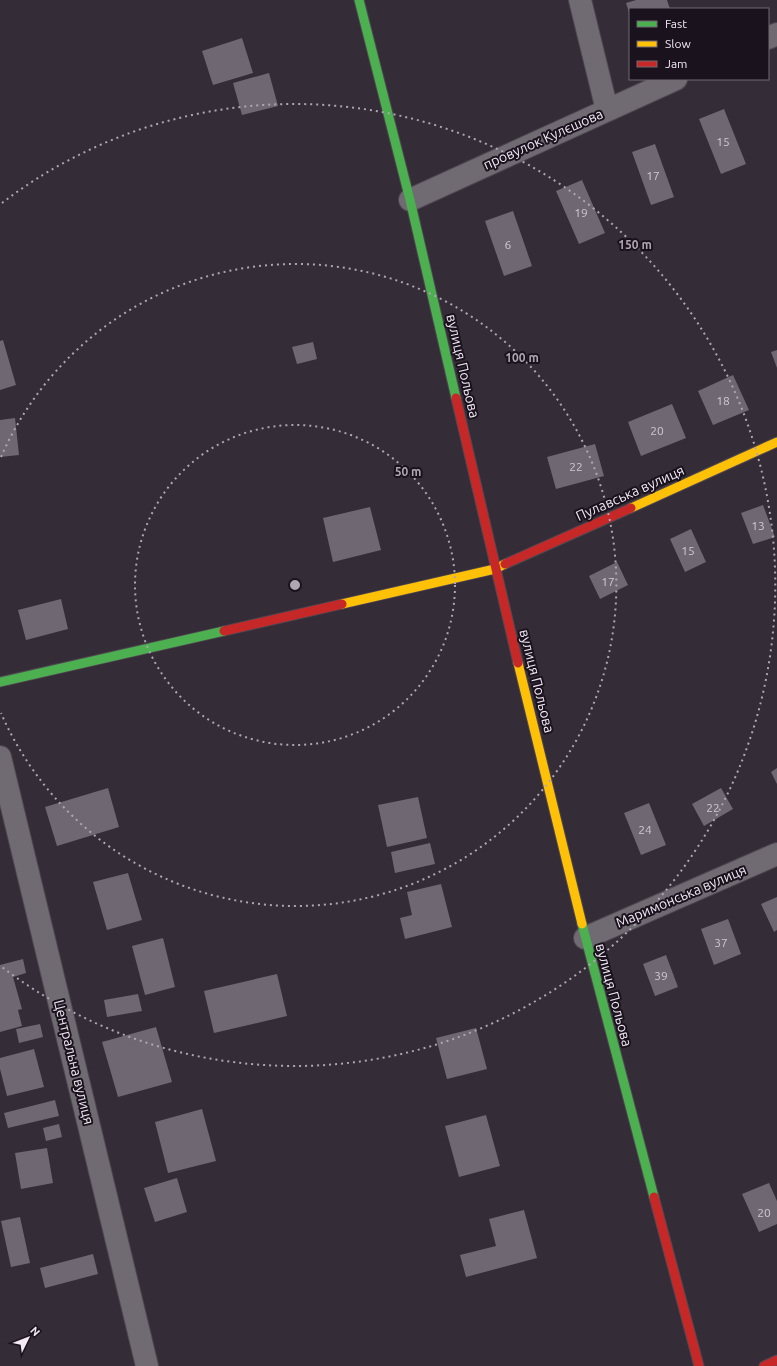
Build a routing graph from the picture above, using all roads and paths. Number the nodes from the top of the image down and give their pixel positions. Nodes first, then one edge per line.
1 (359, 0) edge
2 (580, 0) edge
3 (674, 80) edge
4 (607, 110) junction
5 (410, 200) junction
6 (777, 442) edge
7 (495, 569) junction
8 (0, 682) edge
9 (0, 757) edge
10 (777, 854) edge
11 (584, 938) junction
12 (777, 1360) edge
13 (147, 1366) edge
14 (699, 1366) edge
15 (764, 1366) edge

1 - 5 street, вулиця Польова
2 - 4 street
3 - 4 street, провулок Кулєшова
4 - 5 street, провулок Кулєшова
5 - 7 street, вулиця Польова
6 - 7 street, Пулавська вулиця
7 - 8 street, Пулавська вулиця
7 - 11 street, вулиця Польова
9 - 13 street, Центральна вулиця
10 - 11 street, Маримонська вулиця
11 - 14 street, вулиця Польова
12 - 15 street

